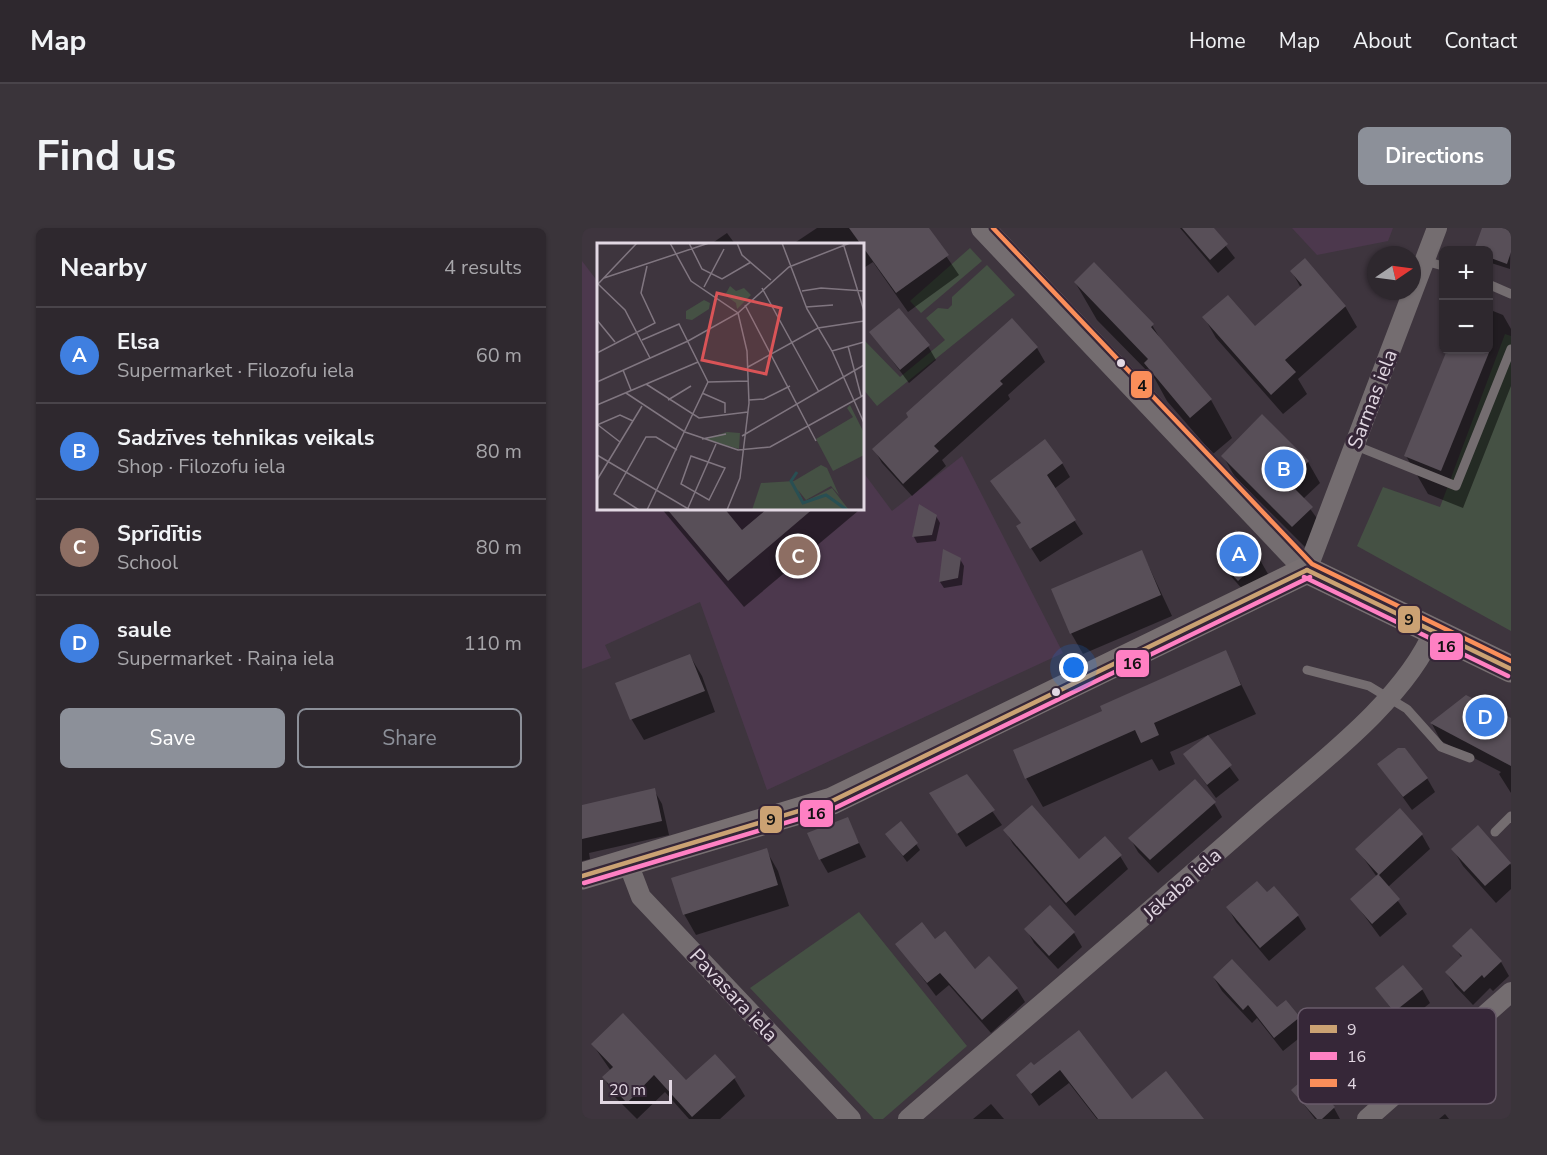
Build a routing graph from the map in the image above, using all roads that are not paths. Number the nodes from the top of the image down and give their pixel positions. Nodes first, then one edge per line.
1 (983, 228) edge
2 (1437, 228) edge
3 (1434, 263) edge
4 (1493, 287) edge
5 (1511, 294) edge
6 (1511, 349) edge
7 (1354, 446) junction
8 (1307, 570) junction
9 (1434, 630) junction
10 (1511, 669) edge
11 (1307, 670) dead end
12 (1389, 697) junction
13 (1470, 758) dead end
14 (1511, 816) edge
15 (1495, 832) dead end
16 (628, 863) junction
17 (582, 876) edge
18 (1511, 992) edge
19 (1493, 1008) edge
20 (1383, 1104) edge
21 (851, 1119) edge
22 (908, 1119) edge
23 (1366, 1119) edge

1 - 8 street
2 - 3 street, Sarmas iela
3 - 7 street, Sarmas iela
4 - 5 lane
6 - 7 lane
7 - 8 street, Sarmas iela
8 - 9 main road
8 - 16 main road
9 - 10 main road
9 - 12 street, Jēkaba iela
11 - 12 lane
12 - 13 lane
12 - 22 street, Jēkaba iela
14 - 15 lane
16 - 17 main road
16 - 21 street, Pavasara iela
18 - 19 street
20 - 23 street

